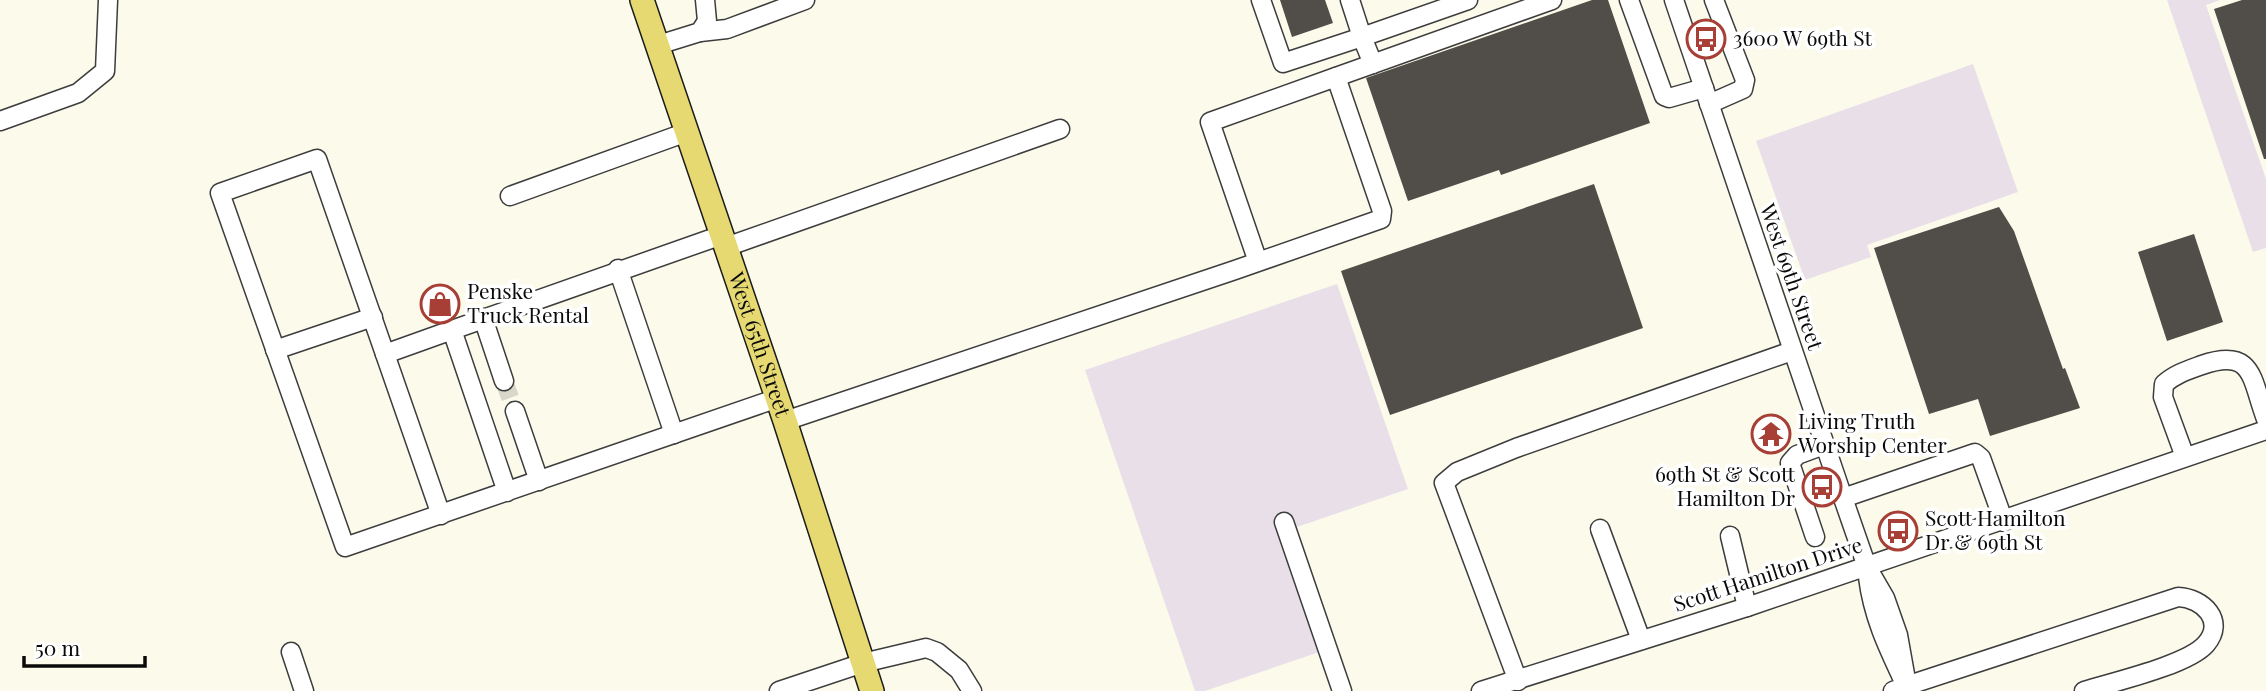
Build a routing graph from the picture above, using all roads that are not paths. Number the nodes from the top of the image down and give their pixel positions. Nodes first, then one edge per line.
1 (108, 0) edge
2 (642, 0) edge
3 (705, 0) edge
4 (805, 0) edge
5 (1261, 0) edge
6 (1350, 0) edge
7 (1468, 0) edge
8 (1552, 0) edge
9 (1629, 0) edge
10 (1674, 0) edge
11 (1714, 0) edge
12 (1432, 6) edge
13 (700, 32) junction
14 (1362, 37) junction
15 (1443, 39) junction
16 (657, 45) junction
17 (1373, 64) junction
18 (1336, 77) junction
19 (1706, 96) junction
20 (0, 121) edge
21 (1060, 129) dead end
22 (687, 132) junction
23 (510, 196) dead end
24 (724, 241) junction
25 (1258, 262) junction
26 (618, 270) junction
27 (373, 317) junction
28 (483, 318) junction
29 (452, 330) junction
30 (275, 350) junction
31 (1792, 351) junction
32 (385, 354) junction
33 (504, 381) tunnel mouth
34 (778, 398) junction
35 (515, 411) tunnel mouth
36 (2266, 419) edge
37 (785, 421) junction
38 (2266, 430) edge
39 (674, 434) junction
40 (1825, 445) junction
41 (2185, 457) junction
42 (539, 481) junction
43 (507, 492) junction
44 (1843, 498) junction
45 (440, 515) junction
46 (1284, 522) dead end
47 (2004, 522) junction
48 (1600, 528) dead end
49 (1730, 537) dead end
50 (1815, 537) dead end
51 (1867, 567) junction
52 (1747, 607) junction
53 (1641, 640) junction
54 (291, 652) dead end
55 (863, 663) junction
56 (1518, 681) junction
57 (785, 690) edge
58 (1902, 690) edge
59 (304, 691) edge
60 (872, 691) edge
61 (972, 691) edge
62 (1342, 691) edge
63 (1481, 691) edge
64 (2084, 691) edge

1 - 20 street
2 - 16 main road, West 65th Street
3 - 13 street
4 - 13 street
5 - 14 street
6 - 14 street
7 - 12 street
8 - 15 street
9 - 19 street
10 - 19 street, West 69th Street
11 - 19 street
12 - 14 street
12 - 15 street
13 - 16 street
14 - 17 street
15 - 17 street
16 - 22 main road, West 65th Street
17 - 18 street
18 - 25 street
18 - 25 street
19 - 31 street, West 69th Street
21 - 24 street
22 - 23 street
22 - 24 main road, West 65th Street
24 - 26 street
24 - 34 main road, West 65th Street
25 - 37 street
26 - 28 street
26 - 39 street
27 - 30 street
27 - 30 street
27 - 32 street
28 - 29 street
28 - 33 street
29 - 32 street
29 - 43 street
30 - 45 street
31 - 40 street, West 69th Street
31 - 56 street
32 - 45 street
34 - 37 main road, West 65th Street
34 - 39 street
35 - 42 street
36 - 41 street
37 - 55 main road, West 65th Street
38 - 41 street, Scott Hamilton Drive
39 - 42 street
40 - 44 street, West 69th Street
40 - 50 street
41 - 47 street, Scott Hamilton Drive
42 - 43 street
43 - 45 street
44 - 47 street
44 - 51 street, West 69th Street
46 - 62 street
47 - 51 street, Scott Hamilton Drive
48 - 53 street
49 - 52 street
51 - 52 street, Scott Hamilton Drive
51 - 58 street, West 69th Street
52 - 53 street, Scott Hamilton Drive
53 - 56 street, Scott Hamilton Drive
54 - 59 street
55 - 57 street
55 - 60 main road, West 65th Street
55 - 61 street
56 - 63 street, Scott Hamilton Drive
58 - 64 street

